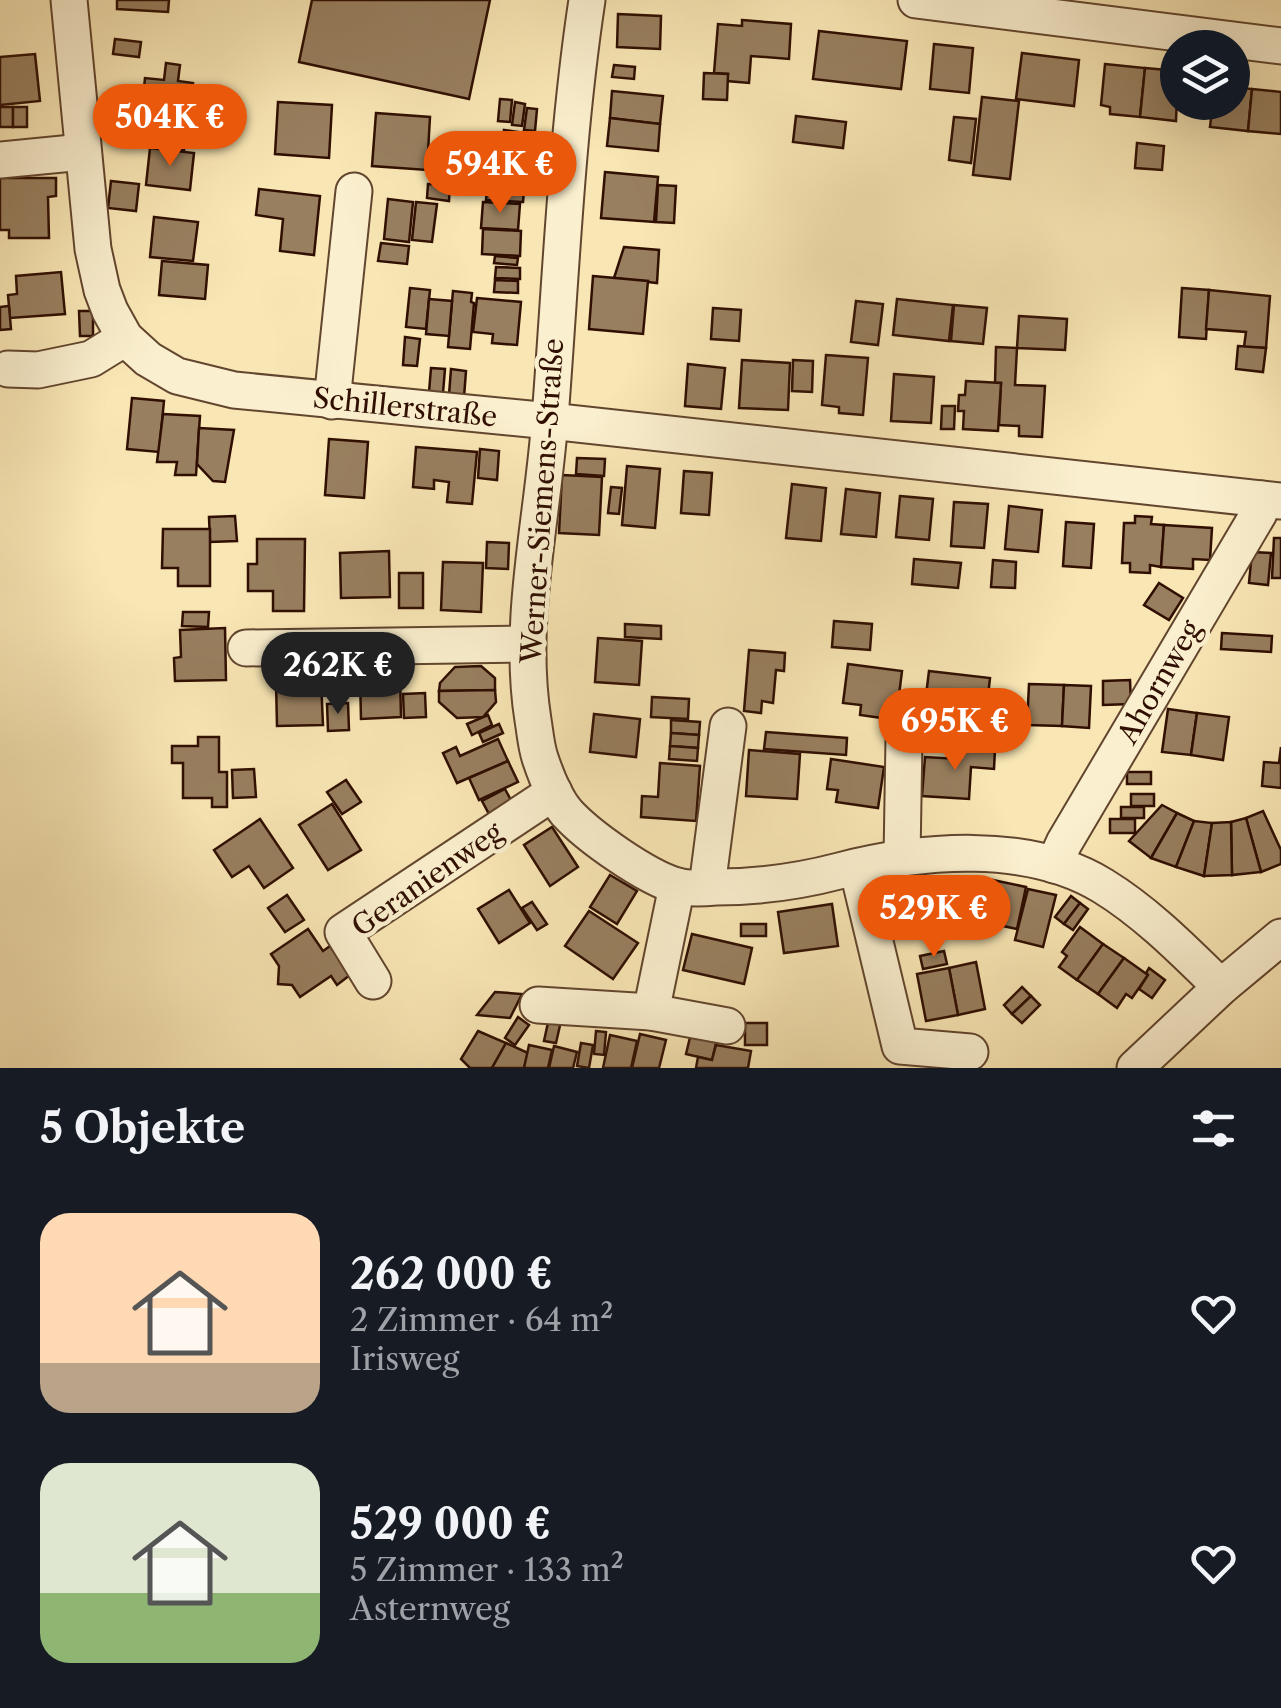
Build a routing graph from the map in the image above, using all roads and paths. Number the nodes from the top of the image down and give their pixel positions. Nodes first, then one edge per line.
1 (69, 0) edge
2 (587, 0) edge
3 (916, 0) edge
4 (1281, 46) edge
5 (83, 152) junction
6 (0, 160) edge
7 (354, 191) dead end
8 (126, 338) junction
9 (8, 370) dead end
10 (332, 400) junction
11 (550, 422) junction
12 (1271, 500) edge
13 (526, 644) junction
14 (246, 648) dead end
15 (728, 726) dead end
16 (904, 739) dead end
17 (554, 792) junction
18 (902, 858) junction
19 (1054, 865) junction
20 (857, 866) junction
21 (692, 887) junction
22 (1281, 937) edge
23 (374, 982) dead end
24 (1221, 987) junction
25 (538, 1004) dead end
26 (652, 1012) junction
27 (726, 1026) dead end
28 (970, 1052) dead end
29 (1135, 1068) edge

1 - 5 street, Schillerstraße
2 - 11 street, Werner-Siemens-Straße
3 - 4 street
5 - 6 street
5 - 8 street, Schillerstraße
7 - 10 street
8 - 9 street
8 - 10 street, Schillerstraße
10 - 11 street, Schillerstraße
11 - 12 street, Schillerstraße
11 - 13 street, Werner-Siemens-Straße
12 - 19 street, Ahornweg
13 - 14 street
13 - 17 street, Werner-Siemens-Straße
15 - 21 street
16 - 18 street
17 - 21 street, Werner-Siemens-Straße
17 - 23 street, Geranienweg
18 - 19 street, Werner-Siemens-Straße
18 - 20 street, Werner-Siemens-Straße
19 - 24 street, Werner-Siemens-Straße
20 - 21 street, Werner-Siemens-Straße
20 - 28 street
21 - 26 street
22 - 24 street
24 - 29 street
25 - 26 street
26 - 27 street

